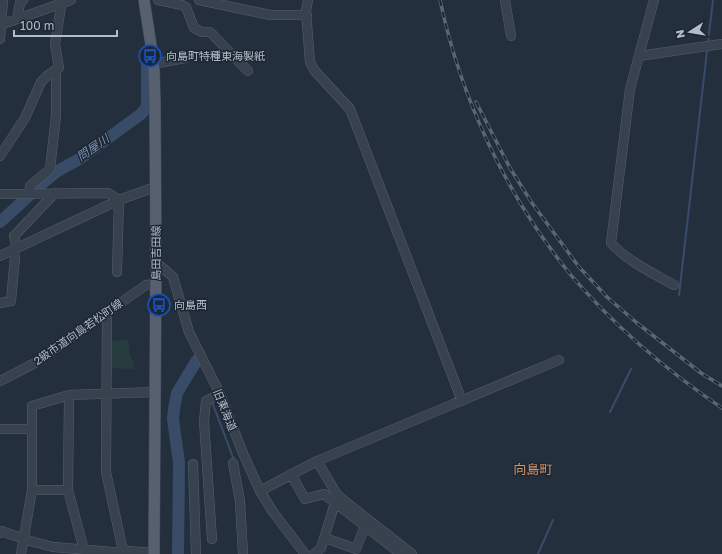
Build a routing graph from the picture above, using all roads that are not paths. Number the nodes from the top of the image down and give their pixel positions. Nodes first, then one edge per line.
1 (3, 0) edge
2 (23, 0) edge
3 (71, 0) edge
4 (144, 0) edge
5 (158, 0) edge
6 (199, 0) edge
7 (308, 0) edge
8 (505, 0) edge
9 (654, 0) edge
10 (62, 2) edge
11 (307, 15) junction
12 (17, 19) junction
13 (0, 24) edge
14 (511, 36) dead end
15 (0, 39) edge
16 (722, 44) edge
17 (639, 56) junction
18 (185, 58) dead end
19 (154, 64) junction
20 (56, 70) junction
21 (248, 71) dead end
22 (0, 156) edge
23 (155, 187) junction
24 (55, 193) junction
25 (0, 194) edge
26 (29, 194) junction
27 (119, 200) junction
28 (15, 249) junction
29 (0, 256) edge
30 (156, 262) junction
31 (117, 272) dead end
32 (156, 284) junction
33 (674, 285) dead end
34 (0, 304) edge
35 (107, 312) junction
36 (559, 360) dead end
37 (0, 381) edge
38 (155, 392) junction
39 (107, 393) junction
40 (220, 394) junction
41 (69, 395) junction
42 (462, 401) junction
43 (0, 429) edge
44 (32, 429) junction
45 (317, 461) junction
46 (233, 463) dead end
47 (193, 464) dead end
48 (291, 474) junction
49 (32, 490) junction
50 (68, 490) junction
51 (260, 491) junction
52 (335, 503) junction
53 (210, 509) junction
54 (195, 510) junction
55 (365, 526) junction
56 (0, 532) edge
57 (325, 538) junction
58 (24, 539) junction
59 (212, 539) dead end
60 (84, 550) junction
61 (123, 551) junction
62 (392, 551) edge
63 (154, 553) edge
64 (20, 554) edge
65 (196, 554) edge
66 (243, 554) edge
67 (305, 554) edge
68 (314, 554) edge
69 (401, 554) edge
70 (412, 554) edge

1 - 13 street
2 - 12 street
3 - 10 street
4 - 19 main road, 島田吉田線
5 - 21 street
6 - 11 street
7 - 11 street
8 - 14 street
9 - 17 street
10 - 12 street
10 - 20 street
11 - 42 street
12 - 13 street
13 - 15 street
16 - 17 street
17 - 33 street
18 - 19 street
19 - 23 main road, 島田吉田線
20 - 22 street
20 - 26 street
23 - 27 street
23 - 30 main road, 島田吉田線
24 - 26 street
24 - 27 street
24 - 28 street
25 - 26 street
27 - 28 street
27 - 31 street
28 - 29 street
28 - 34 street
30 - 32 main road, 島田吉田線
30 - 40 street, 旧東海道
32 - 35 street, 2級市道向島若松町線
32 - 38 main road, 島田吉田線
35 - 37 street, 2級市道向島若松町線
35 - 39 street
36 - 42 street
38 - 39 street
38 - 63 main road, 島田吉田線
39 - 41 street
39 - 61 street
40 - 51 street, 旧東海道
40 - 53 street
41 - 44 street
41 - 50 street
42 - 45 street
43 - 44 street
44 - 49 street
45 - 48 street
45 - 70 street
46 - 66 street
47 - 54 street
48 - 51 street
48 - 52 street
49 - 50 street
49 - 58 street
50 - 60 street
51 - 67 street, 旧東海道
52 - 55 street
52 - 57 street
53 - 54 street
53 - 59 street
54 - 65 street
55 - 57 street
55 - 62 street
56 - 58 street
57 - 68 street
58 - 60 street
58 - 64 street
60 - 61 street
61 - 63 street
62 - 69 street

